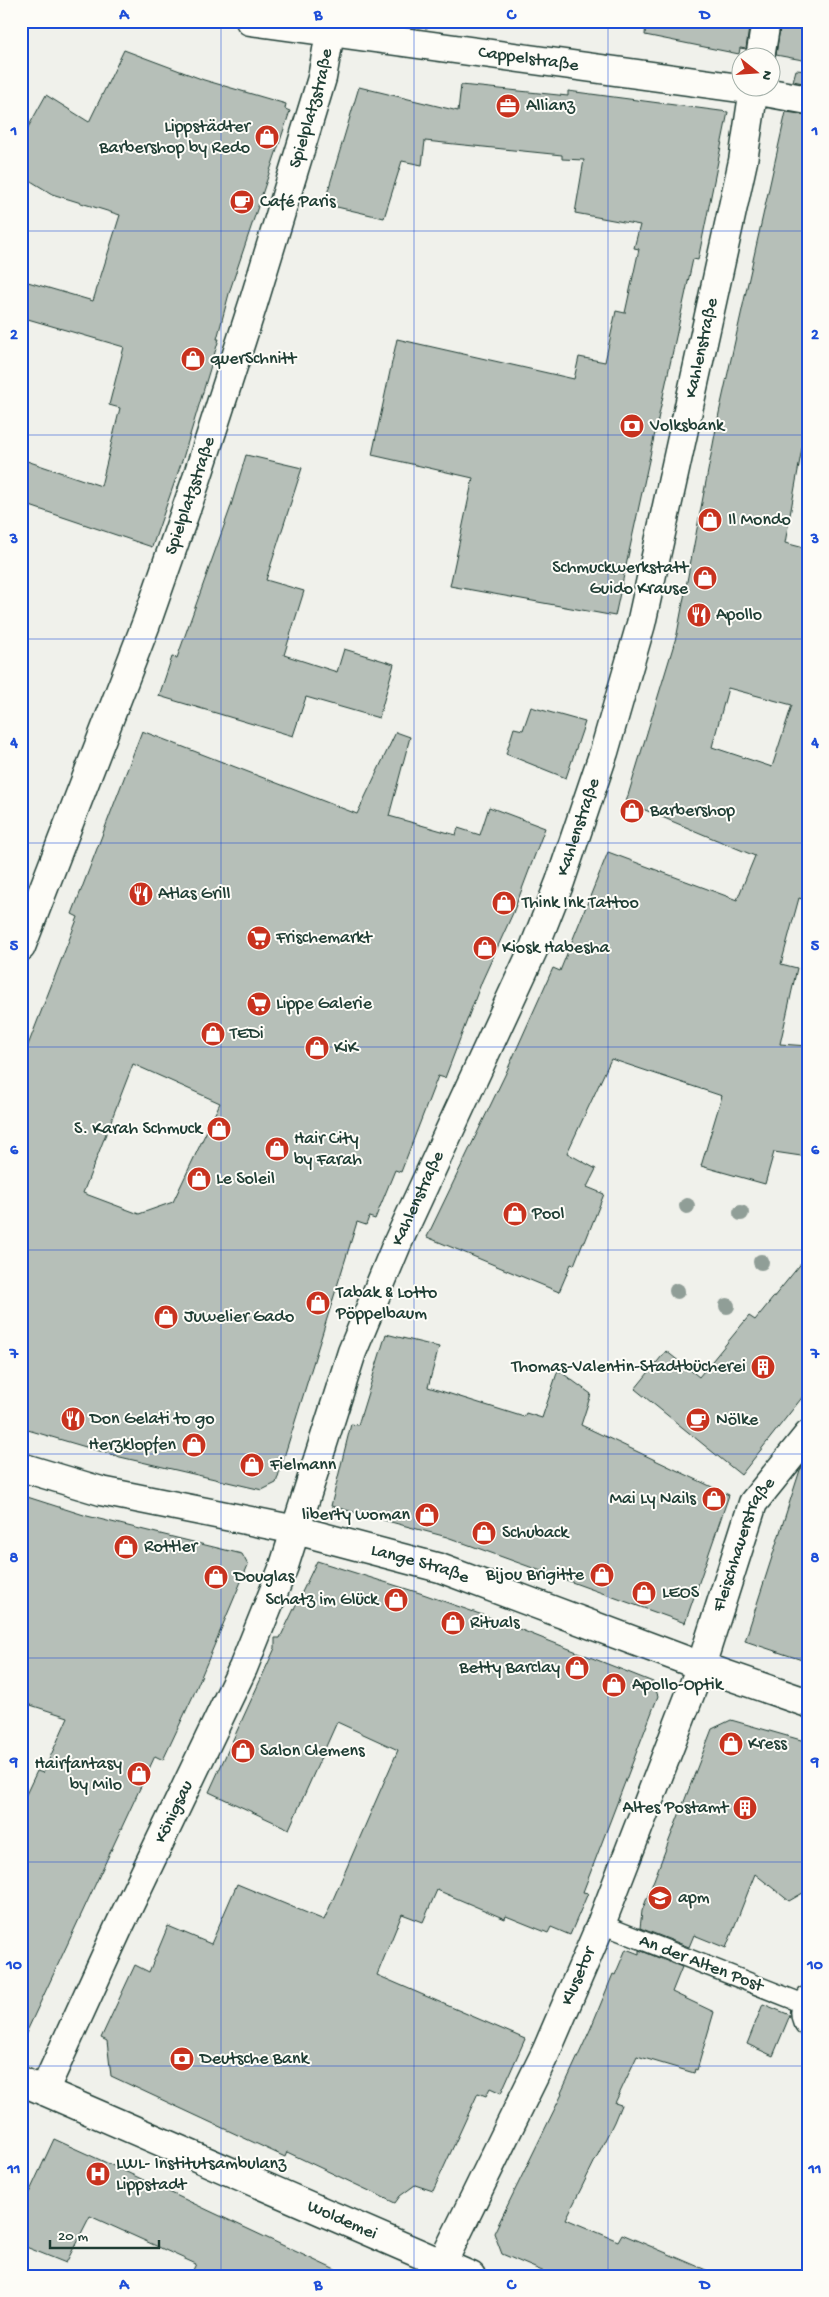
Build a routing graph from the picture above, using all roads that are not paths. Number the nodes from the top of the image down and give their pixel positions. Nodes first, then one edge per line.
1 (250, 21) edge
2 (766, 21) edge
3 (330, 33) junction
4 (762, 48) edge
5 (732, 86) edge
6 (782, 95) edge
7 (753, 98) edge
8 (808, 100) edge
9 (21, 947) edge
10 (808, 1435) edge
11 (21, 1467) edge
12 (296, 1530) junction
13 (701, 1666) junction
14 (808, 1703) edge
15 (601, 1924) junction
16 (805, 1999) edge
17 (808, 2029) edge
18 (33, 2086) edge
19 (439, 2270) edge
20 (472, 2276) edge

1 - 3 street, Cappelstraße
2 - 4 street
3 - 5 street, Cappelstraße
3 - 9 street, Spielplatzstraße
6 - 8 street, Cappelstraße
7 - 12 street, Kahlenstraße
10 - 13 street, Fleischhauerstraße
11 - 12 street, Lange Straße
12 - 13 street, Lange Straße
12 - 18 street, Königsau
13 - 14 street, Lange Straße
13 - 15 street, Klusetor
15 - 16 lane, An der Alten Post
15 - 19 street, Klusetor
16 - 17 lane
18 - 19 street, Woldemei
19 - 20 street, Woldemei

